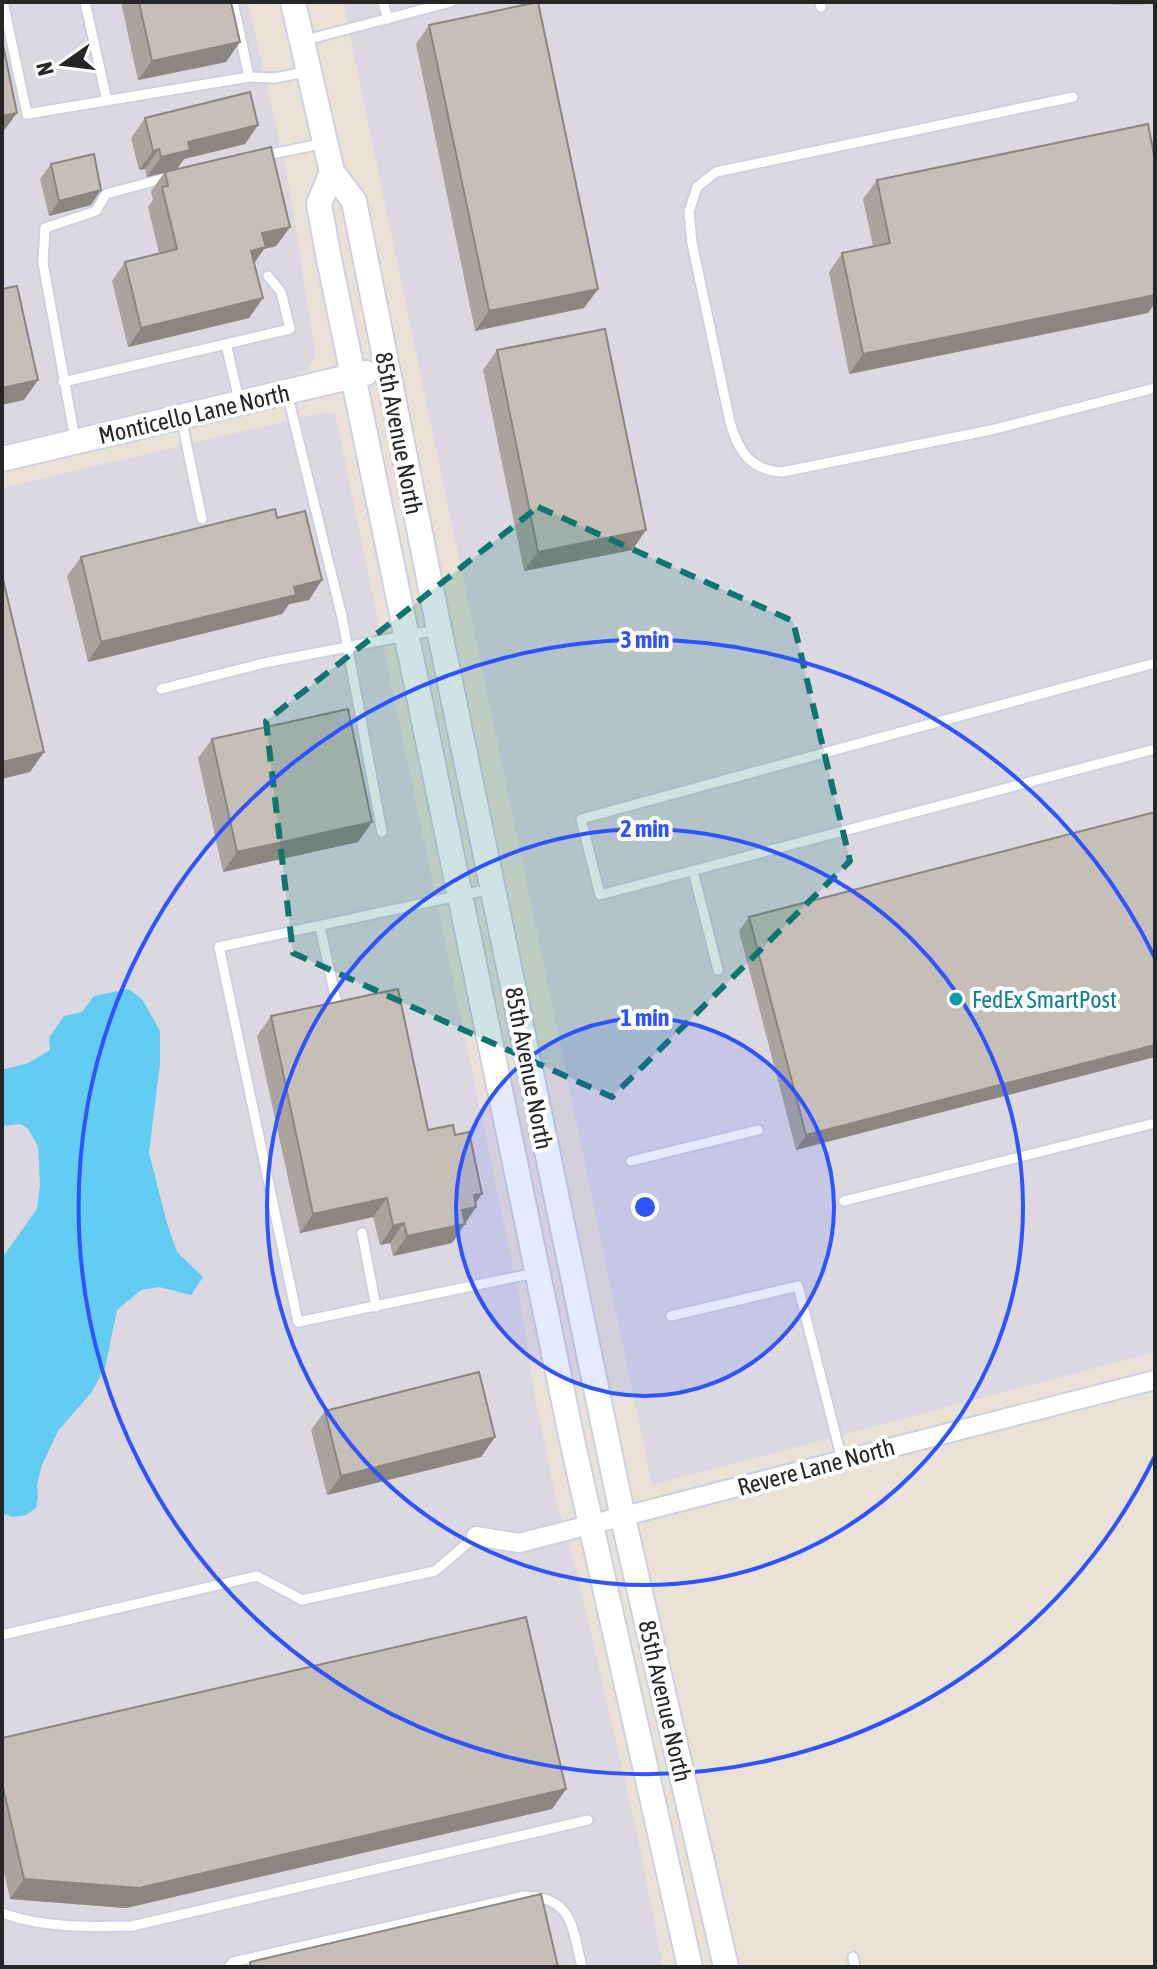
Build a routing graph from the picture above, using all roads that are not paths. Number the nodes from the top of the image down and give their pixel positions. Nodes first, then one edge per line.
1 (3, 2) edge
2 (85, 2) edge
3 (233, 2) edge
4 (293, 2) edge
5 (383, 2) edge
6 (451, 2) edge
7 (388, 19) junction
8 (302, 41) junction
9 (309, 71) junction
10 (249, 77) junction
11 (1073, 97) dead end
12 (107, 101) junction
13 (325, 143) junction
14 (246, 160) edge
15 (332, 172) junction
16 (174, 176) edge
17 (268, 276) dead end
18 (226, 344) junction
19 (386, 369) junction
20 (353, 376) junction
21 (63, 382) junction
22 (1155, 388) edge
23 (287, 392) junction
24 (240, 403) junction
25 (181, 417) junction
26 (76, 441) junction
27 (2, 459) edge
28 (202, 519) dead end
29 (439, 629) junction
30 (407, 636) junction
31 (347, 647) junction
32 (1155, 663) edge
33 (161, 689) dead end
34 (1155, 749) edge
35 (382, 832) dead end
36 (693, 871) junction
37 (493, 889) junction
38 (460, 896) junction
39 (320, 927) junction
40 (718, 970) dead end
41 (338, 1009) edge
42 (1155, 1123) edge
43 (758, 1130) dead end
44 (631, 1161) dead end
45 (844, 1201) dead end
46 (362, 1233) dead end
47 (537, 1272) junction
48 (376, 1307) junction
49 (671, 1316) dead end
50 (1155, 1380) edge
51 (842, 1460) junction
52 (623, 1518) junction
53 (590, 1526) junction
54 (476, 1536) joint
55 (2, 1635) edge
56 (588, 1820) dead end
57 (2, 1913) edge
58 (229, 1967) edge
59 (582, 1967) edge
60 (690, 1967) edge
61 (726, 1967) edge

1 - 12 lane
2 - 12 lane
3 - 10 lane
4 - 8 main road, 85th Avenue North
5 - 7 lane
6 - 7 lane
7 - 8 lane
8 - 9 main road, 85th Avenue North
9 - 10 lane
9 - 13 main road, 85th Avenue North
10 - 12 lane
11 - 22 lane
13 - 14 lane
13 - 15 main road, 85th Avenue North
15 - 19 main road, 85th Avenue North
15 - 20 main road, 85th Avenue North
16 - 21 lane
17 - 18 lane
18 - 21 lane
18 - 24 lane
19 - 20 main road, Monticello Lane North
19 - 29 main road, 85th Avenue North
20 - 23 main road, Monticello Lane North
20 - 30 main road, 85th Avenue North
21 - 26 lane
23 - 24 main road, Monticello Lane North
23 - 31 lane
24 - 25 main road, Monticello Lane North
25 - 26 main road, Monticello Lane North
25 - 28 lane
26 - 27 main road, Monticello Lane North
29 - 30 lane
29 - 37 main road, 85th Avenue North
30 - 31 lane
30 - 38 main road, 85th Avenue North
31 - 33 lane
31 - 35 lane
32 - 36 lane
34 - 36 lane
36 - 40 lane
37 - 38 lane
37 - 52 main road, 85th Avenue North
38 - 39 lane
38 - 47 main road, 85th Avenue North
39 - 41 lane
39 - 48 lane
42 - 45 lane
43 - 44 lane
46 - 48 lane
47 - 48 lane
47 - 53 main road, 85th Avenue North
49 - 51 lane
50 - 51 street, Revere Lane North
51 - 52 street, Revere Lane North
52 - 53 street, Revere Lane North
52 - 61 main road, 85th Avenue North
53 - 54 street, Revere Lane North
53 - 60 main road, 85th Avenue North
54 - 55 lane
56 - 57 lane
58 - 59 lane

